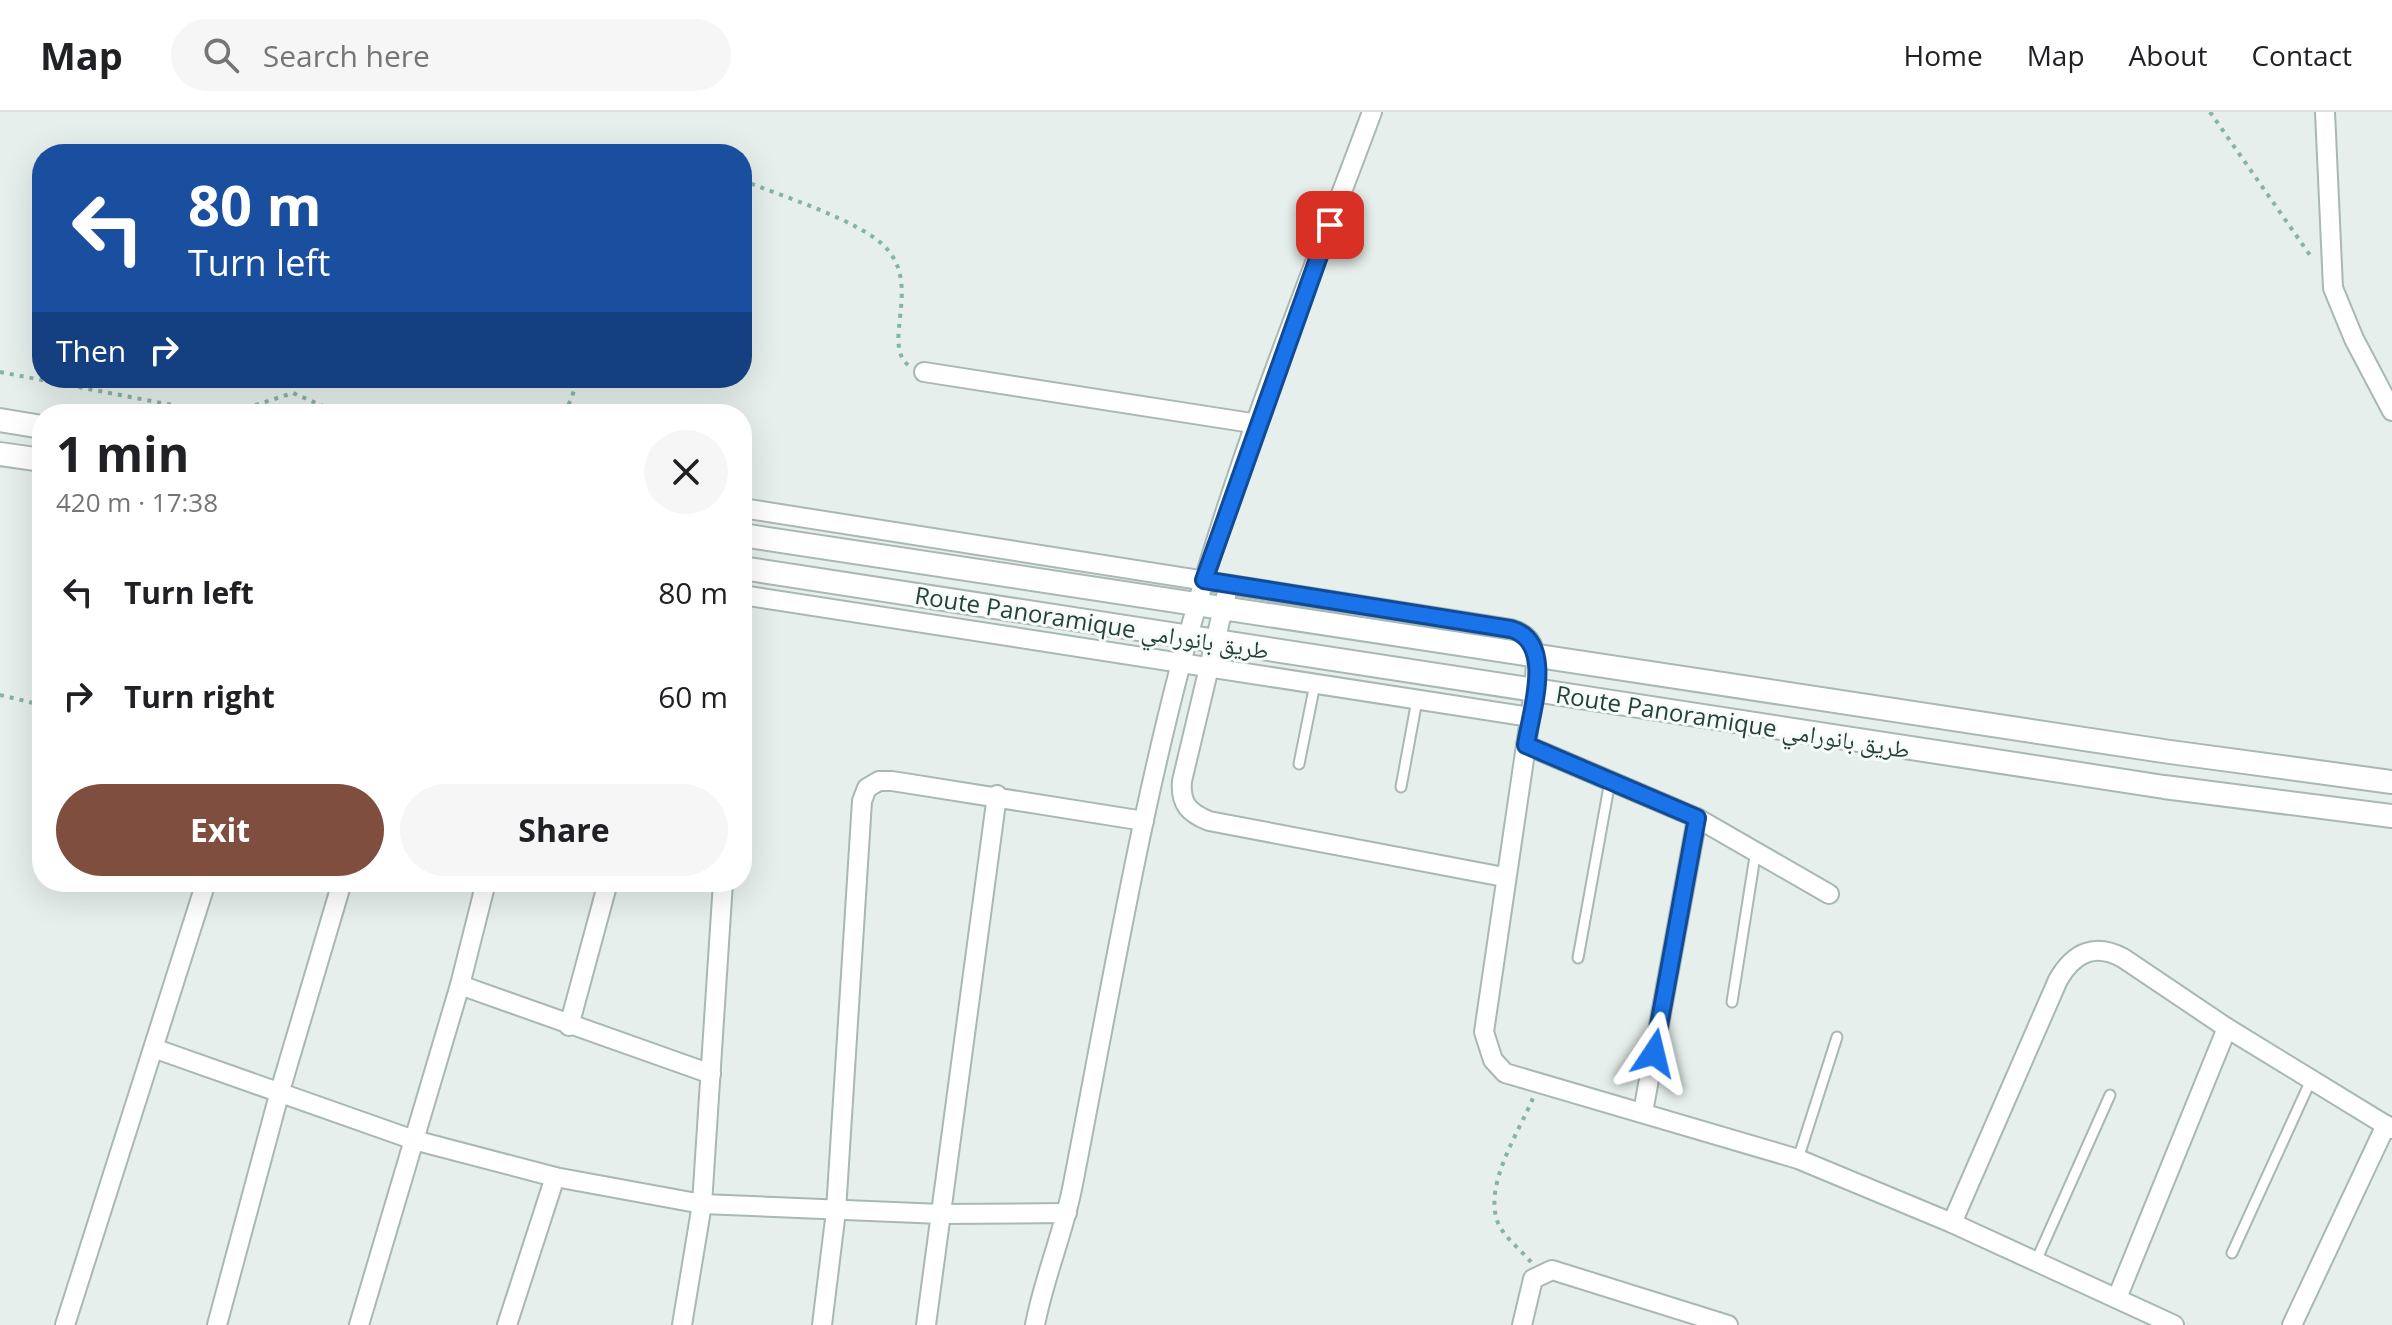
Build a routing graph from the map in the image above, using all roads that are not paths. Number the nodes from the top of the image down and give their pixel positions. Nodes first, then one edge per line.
1 (1372, 112) edge
2 (2325, 112) edge
3 (924, 372) road end
4 (2392, 411) edge
5 (0, 420) edge
6 (1258, 424) junction
7 (32, 425) edge
8 (0, 454) edge
9 (32, 459) edge
10 (752, 510) edge
11 (752, 537) edge
12 (752, 570) edge
13 (1204, 580) junction
14 (1229, 584) junction
15 (752, 597) edge
16 (1197, 606) junction
17 (1222, 610) junction
18 (1188, 637) junction
19 (1215, 641) junction
20 (1537, 658) junction
21 (1181, 663) junction
22 (1209, 667) junction
23 (1315, 684) junction
24 (1534, 691) junction
25 (1417, 700) junction
26 (1530, 717) junction
27 (1526, 745) junction
28 (1299, 764) dead end
29 (1610, 778) junction
30 (2392, 782) edge
31 (1401, 787) dead end
32 (997, 795) junction
33 (2392, 816) edge
34 (1697, 818) junction
35 (1144, 821) junction
36 (1756, 850) junction
37 (1504, 877) junction
38 (203, 892) edge
39 (339, 892) edge
40 (483, 892) edge
41 (605, 892) edge
42 (722, 892) edge
43 (1829, 894) dead end
44 (1578, 958) dead end
45 (460, 985) junction
46 (1732, 1002) dead end
47 (569, 1026) junction
48 (2227, 1028) junction
49 (1837, 1037) dead end
50 (156, 1049) junction
51 (711, 1074) junction
52 (2311, 1080) junction
53 (280, 1091) junction
54 (2110, 1095) dead end
55 (1643, 1112) junction
56 (2389, 1127) edge
57 (414, 1140) junction
58 (1798, 1159) junction
59 (555, 1177) junction
60 (702, 1204) junction
61 (836, 1211) junction
62 (1067, 1213) junction
63 (941, 1214) junction
64 (1952, 1223) junction
65 (2232, 1253) dead end
66 (2036, 1261) junction
67 (2117, 1298) junction
68 (65, 1325) edge
69 (217, 1325) edge
70 (359, 1325) edge
71 (507, 1325) edge
72 (682, 1325) edge
73 (822, 1325) edge
74 (926, 1325) edge
75 (1035, 1325) edge
76 (1522, 1325) edge
77 (1728, 1325) edge
78 (2174, 1325) edge
79 (2292, 1325) edge

1 - 6 street
2 - 4 street
3 - 6 street
5 - 7 street
6 - 13 street
8 - 9 street
10 - 13 street
11 - 16 street, Route Panoramique طريق بانورامي
12 - 18 street, Route Panoramique طريق بانورامي
13 - 14 street
13 - 16 street
14 - 17 street
14 - 20 street
15 - 21 street
16 - 17 street, Route Panoramique طريق بانورامي
16 - 18 street
17 - 19 street
17 - 20 street, Route Panoramique طريق بانورامي
18 - 19 street, Route Panoramique طريق بانورامي
18 - 21 street
19 - 22 street
19 - 24 street, Route Panoramique طريق بانورامي
20 - 24 street
20 - 30 street, Route Panoramique طريق بانورامي
21 - 22 street
21 - 35 street
22 - 23 street
22 - 37 street
23 - 25 street
23 - 28 lane
24 - 26 street
24 - 33 street, Route Panoramique طريق بانورامي
25 - 26 street
25 - 31 lane
26 - 27 street
27 - 29 street
27 - 37 street
29 - 34 street
29 - 44 lane
32 - 35 street
32 - 61 street
32 - 63 street
34 - 36 street
34 - 55 street
35 - 62 street
36 - 43 street
36 - 46 lane
37 - 55 street
38 - 50 street
39 - 53 street
40 - 45 street
41 - 47 street
42 - 51 street
45 - 47 street
45 - 57 street
47 - 51 street
48 - 52 street
48 - 64 street
48 - 67 street
49 - 58 lane
50 - 53 street
50 - 68 street
51 - 60 street
52 - 56 street
52 - 65 lane
53 - 57 street
53 - 69 street
54 - 66 lane
55 - 58 street
56 - 79 street
57 - 59 street
57 - 70 street
58 - 64 street
59 - 60 street
59 - 71 street
60 - 61 street
60 - 72 street
61 - 63 street
61 - 73 street
62 - 63 street
62 - 75 street
63 - 74 street
64 - 66 street
66 - 67 street
67 - 78 street
76 - 77 street

